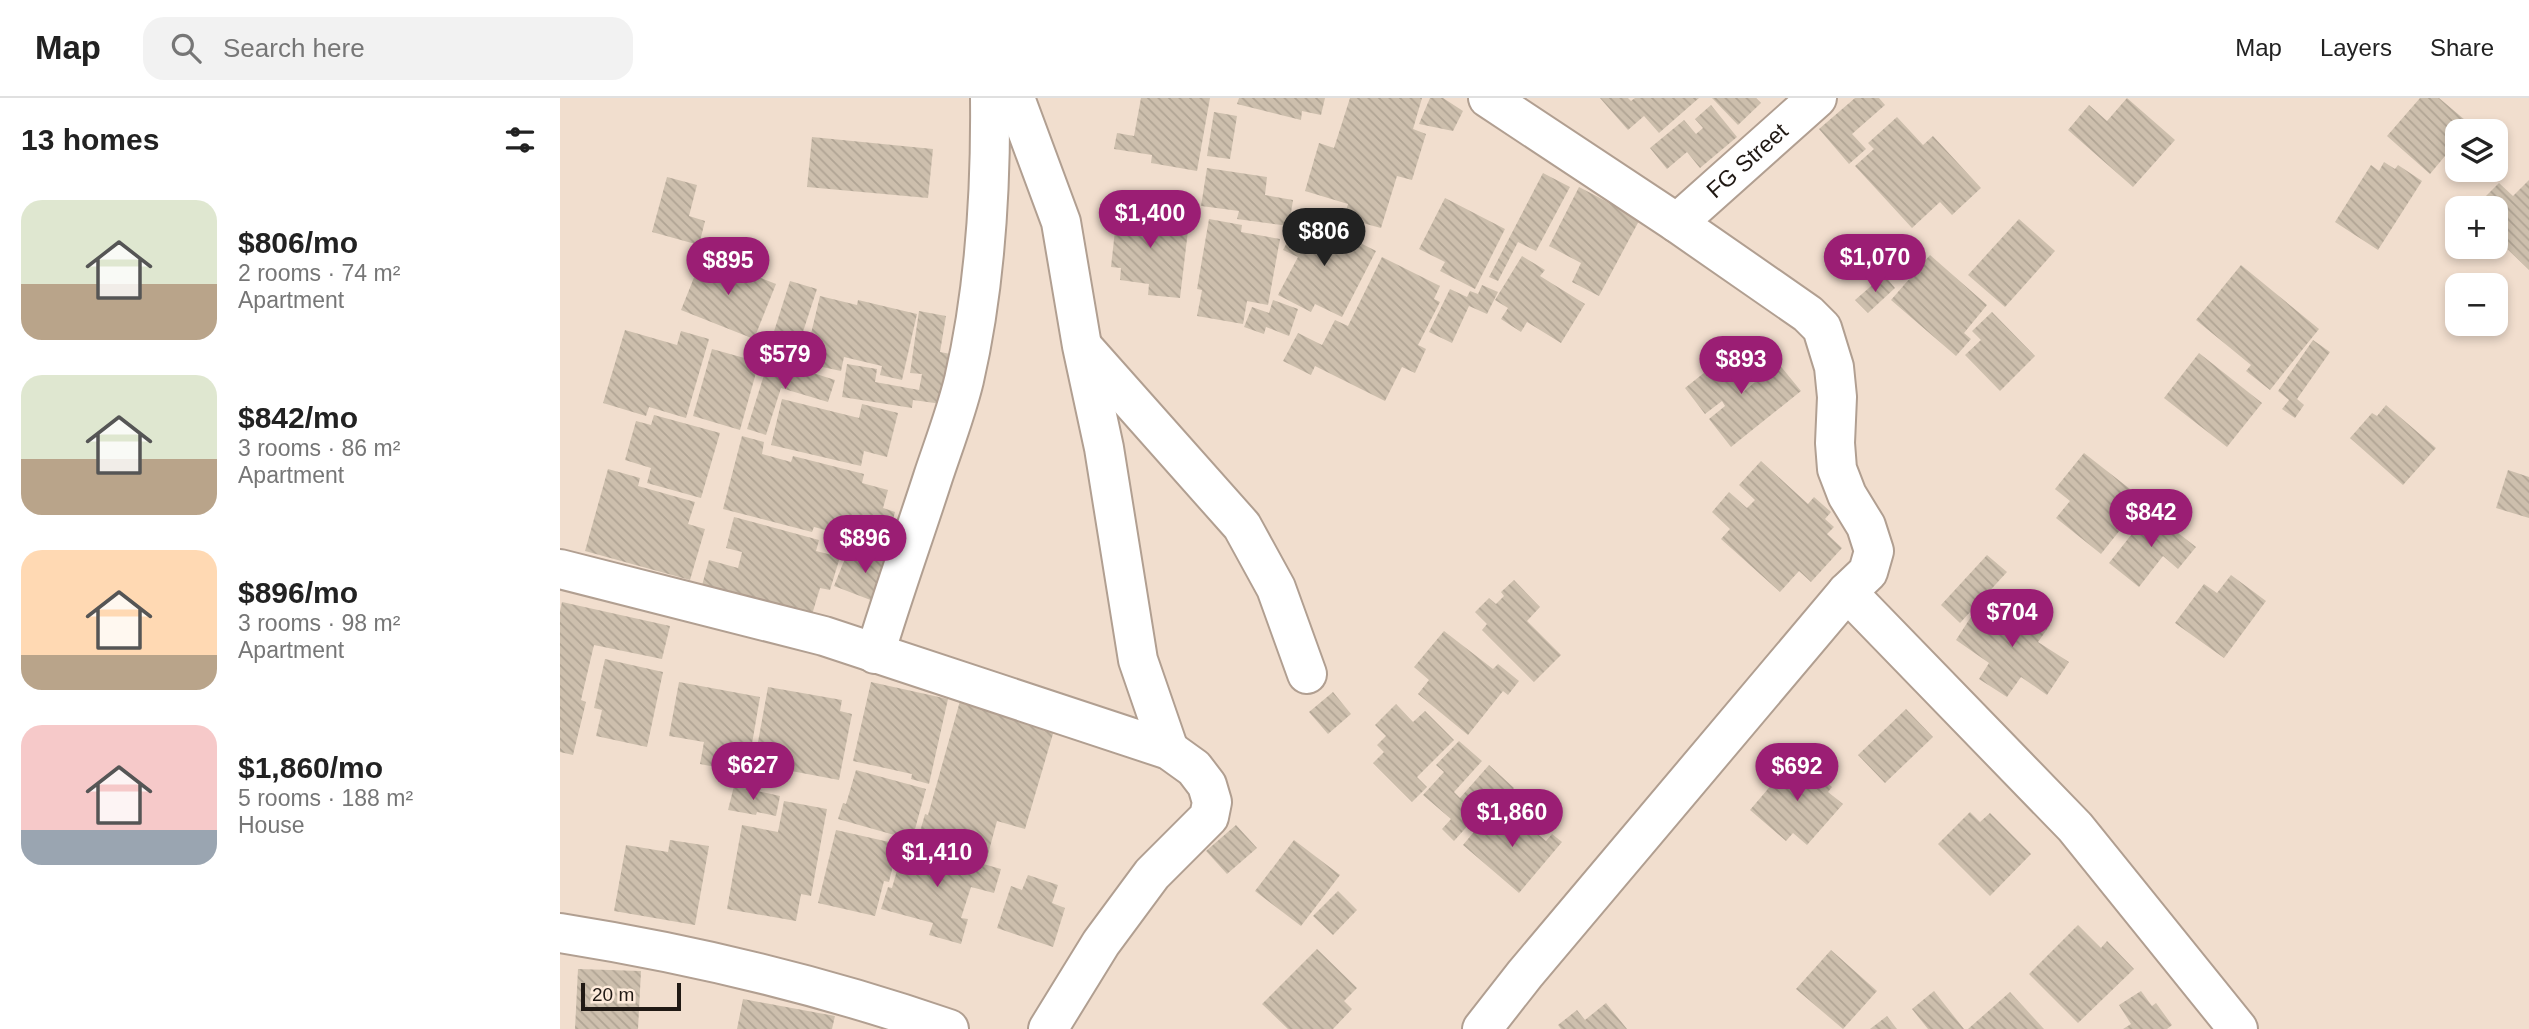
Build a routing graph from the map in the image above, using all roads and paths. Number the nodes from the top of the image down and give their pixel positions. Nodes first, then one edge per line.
1 (990, 98) edge
2 (1015, 98) edge
3 (1488, 98) edge
4 (1816, 98) edge
5 (1677, 223) junction
6 (1082, 346) junction
7 (560, 569) edge
8 (1847, 592) junction
9 (875, 654) junction
10 (1307, 674) dead end
11 (1169, 751) junction
12 (560, 933) edge
13 (949, 1029) edge
14 (1048, 1029) edge
15 (1482, 1029) edge
16 (2238, 1029) edge

1 - 9 street
2 - 6 street
3 - 5 street
4 - 5 street, FG Street
5 - 8 street
6 - 10 street
6 - 11 street
7 - 9 street
8 - 15 street
8 - 16 street
9 - 11 street
11 - 14 street
12 - 13 street

